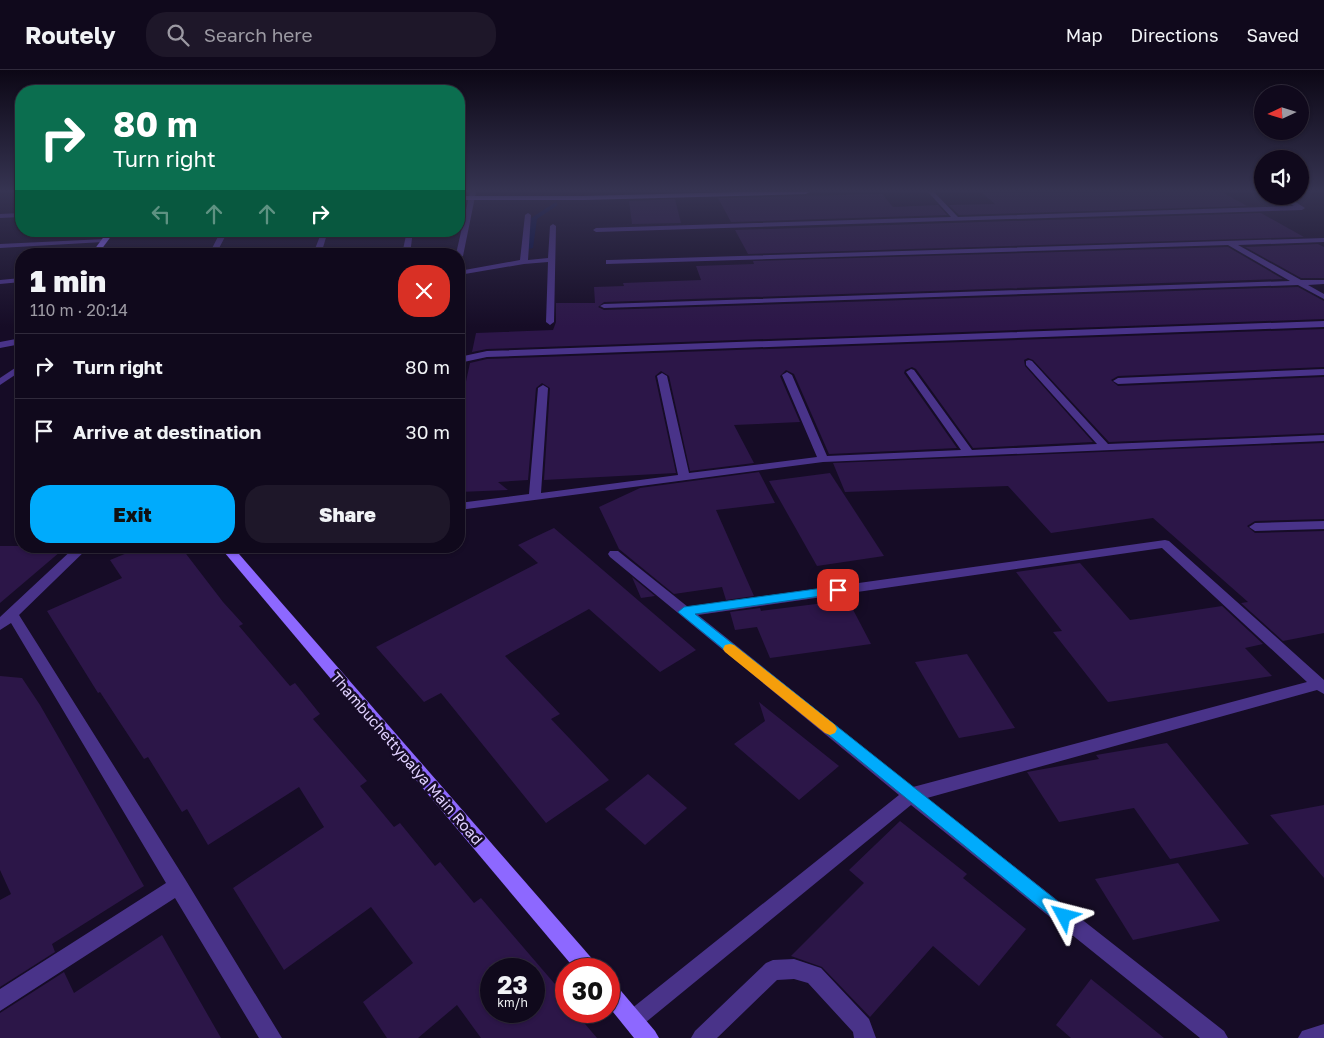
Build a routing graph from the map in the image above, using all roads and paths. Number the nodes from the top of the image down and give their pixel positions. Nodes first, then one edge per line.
1 (106, 237) edge
2 (222, 237) edge
3 (526, 237) edge
4 (553, 237) edge
5 (103, 240) junction
6 (1324, 240) edge
7 (1230, 242) junction
8 (0, 246) edge
9 (98, 248) edge
10 (216, 248) edge
11 (552, 260) junction
12 (524, 262) junction
13 (609, 262) dead end
14 (465, 272) edge
15 (15, 281) edge
16 (0, 282) edge
17 (1300, 282) junction
18 (1324, 282) edge
19 (1324, 296) edge
20 (604, 306) dead end
21 (550, 322) dead end
22 (1324, 324) edge
23 (15, 342) edge
24 (0, 345) edge
25 (465, 359) edge
26 (1029, 363) dead end
27 (15, 371) edge
28 (911, 372) dead end
29 (1324, 372) edge
30 (787, 375) dead end
31 (662, 376) dead end
32 (1118, 381) dead end
33 (0, 382) edge
34 (543, 388) dead end
35 (1324, 438) edge
36 (1106, 448) junction
37 (969, 453) junction
38 (823, 459) junction
39 (684, 477) junction
40 (535, 496) junction
41 (465, 506) edge
42 (1324, 525) edge
43 (1255, 527) dead end
44 (77, 553) edge
45 (231, 553) edge
46 (614, 554) dead end
47 (684, 612) junction
48 (6, 620) edge
49 (1322, 686) edge
50 (911, 795) junction
51 (179, 885) junction
52 (579, 958) edge
53 (0, 1001) edge
54 (620, 1005) edge
55 (633, 1020) junction
56 (1324, 1034) edge
57 (272, 1038) edge
58 (648, 1038) edge
59 (702, 1038) edge
60 (865, 1038) edge
61 (1217, 1038) edge
62 (1309, 1038) edge

1 - 5 main road
2 - 10 street
3 - 12 street
4 - 11 street
5 - 8 street
5 - 9 main road
6 - 7 street
7 - 13 street
7 - 17 street
11 - 12 street
11 - 21 street
12 - 14 street
15 - 16 street
17 - 18 street
17 - 19 street
17 - 20 street
22 - 25 street
23 - 24 street
26 - 36 street
27 - 33 street
28 - 37 street
29 - 32 street
30 - 38 street
31 - 39 street
34 - 40 street
35 - 36 street
36 - 37 street
37 - 38 street
38 - 39 street
39 - 40 street
40 - 41 street
42 - 43 street
44 - 48 street
45 - 52 main road, Thambuchettypalya Main Road
46 - 47 street
47 - 49 street
47 - 50 street
48 - 51 street
49 - 50 street
50 - 55 street
50 - 61 street
51 - 53 street
51 - 57 street
54 - 55 main road
55 - 58 main road
56 - 62 street
59 - 60 street

